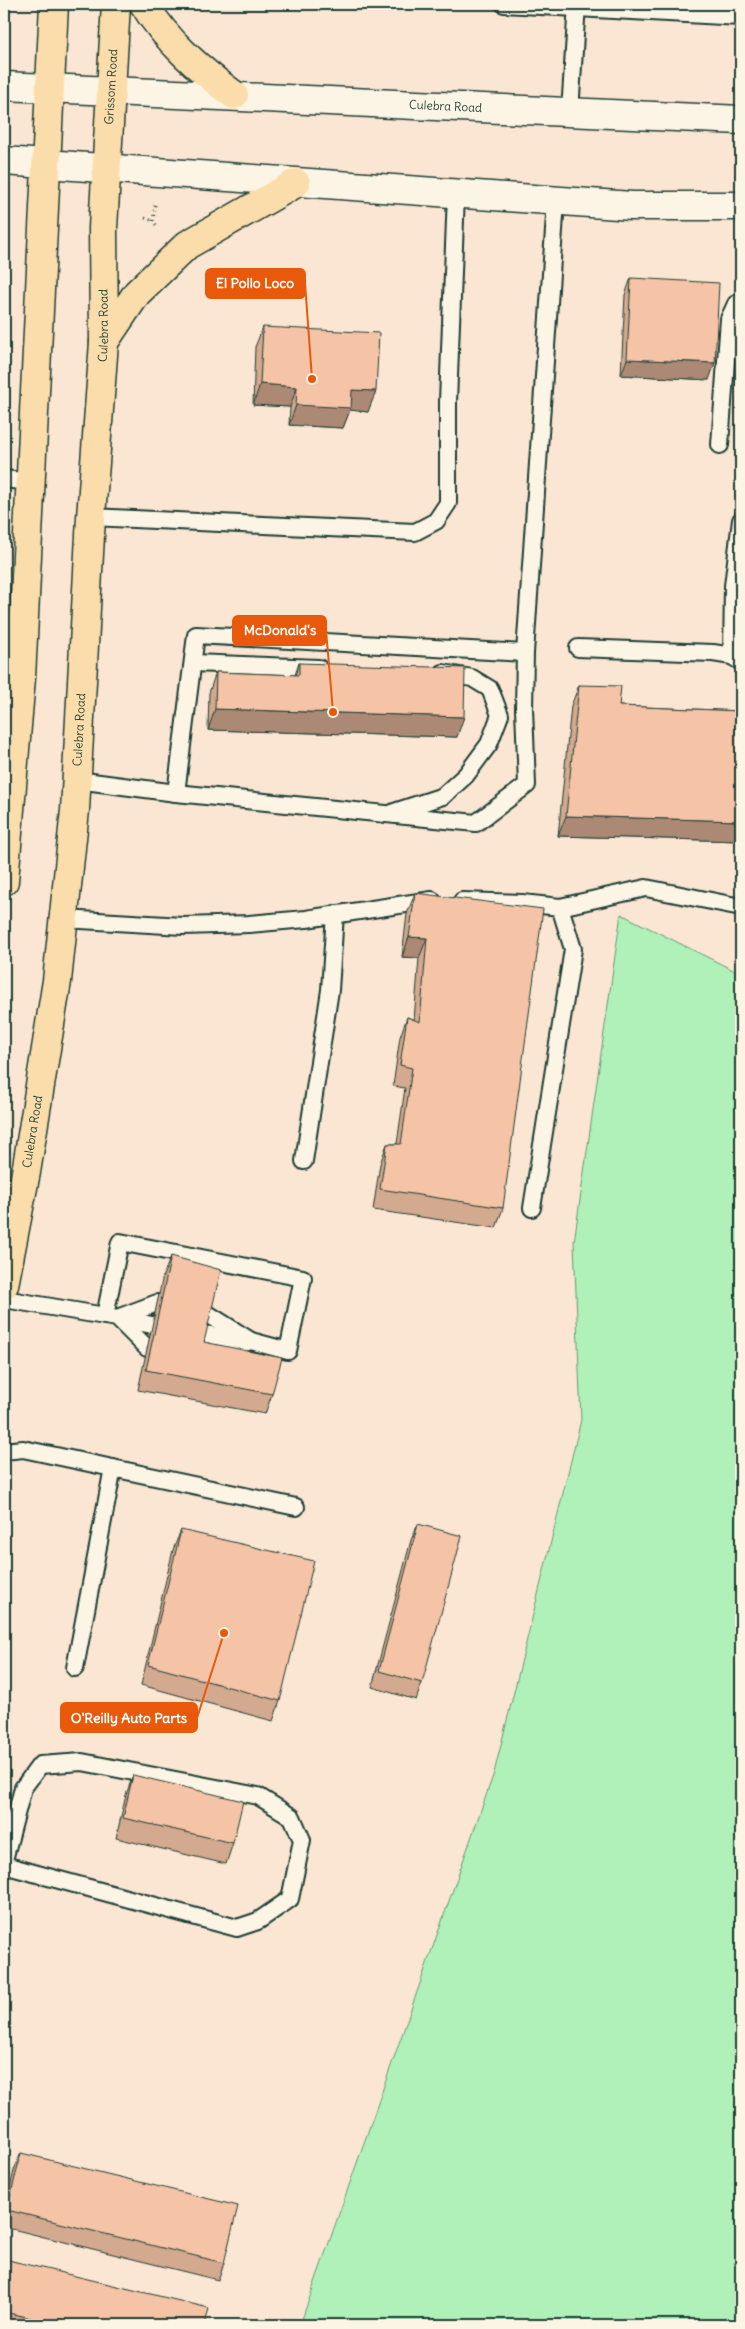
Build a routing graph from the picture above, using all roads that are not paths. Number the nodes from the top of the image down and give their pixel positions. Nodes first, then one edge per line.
1 (54, 4) edge
2 (116, 4) edge
3 (144, 4) edge
4 (504, 4) edge
5 (577, 6) edge
6 (741, 16) edge
7 (4, 86) edge
8 (50, 87) junction
9 (110, 90) junction
10 (234, 95) junction
11 (570, 112) junction
12 (741, 120) edge
13 (4, 161) edge
14 (46, 165) junction
15 (105, 170) junction
16 (296, 183) junction
17 (456, 194) junction
18 (556, 201) junction
19 (741, 206) edge
20 (741, 301) edge
21 (104, 342) junction
22 (720, 445) dead end
23 (17, 480) edge
24 (91, 517) junction
25 (741, 520) edge
26 (578, 648) dead end
27 (525, 652) junction
28 (737, 659) edge
29 (192, 663) junction
30 (334, 668) edge
31 (429, 671) edge
32 (12, 677) edge
33 (77, 780) junction
34 (176, 793) junction
35 (388, 814) junction
36 (4, 881) edge
37 (560, 907) junction
38 (741, 907) edge
39 (335, 914) junction
40 (64, 918) junction
41 (304, 1161) dead end
42 (532, 1208) dead end
43 (4, 1285) edge
44 (4, 1299) edge
45 (157, 1303) dead end
46 (208, 1314) edge
47 (111, 1317) junction
48 (152, 1325) dead end
49 (204, 1334) edge
50 (251, 1341) junction
51 (147, 1348) dead end
52 (198, 1356) edge
53 (4, 1451) edge
54 (113, 1468) junction
55 (296, 1507) dead end
56 (76, 1668) dead end
57 (4, 1860) edge
58 (4, 1865) edge

1 - 8 main road
2 - 9 main road, Grissom Road
3 - 10 main road
4 - 5 lane
5 - 6 lane
5 - 11 lane
7 - 8 main road, Culebra Road
8 - 9 main road, Culebra Road
8 - 14 main road
9 - 10 main road, Culebra Road
9 - 15 main road, Grissom Road
10 - 11 main road, Culebra Road
11 - 12 main road, Culebra Road
13 - 14 main road
14 - 15 main road
14 - 23 main road
15 - 16 main road
15 - 21 main road, Culebra Road
16 - 17 main road
16 - 21 main road
17 - 18 main road
17 - 24 lane
18 - 19 main road
18 - 27 lane
20 - 22 lane
21 - 24 main road, Culebra Road
23 - 32 main road
24 - 33 main road, Culebra Road
25 - 28 lane
26 - 28 lane
27 - 29 lane
27 - 35 lane
29 - 30 lane
29 - 34 lane
31 - 35 lane
32 - 36 main road
33 - 34 lane
33 - 40 main road, Culebra Road
34 - 35 lane
37 - 38 lane
37 - 39 lane
37 - 42 lane
39 - 40 lane
39 - 41 lane
40 - 43 main road, Culebra Road
44 - 47 lane
45 - 47 lane
46 - 50 lane
47 - 48 lane
47 - 50 lane
47 - 51 lane
49 - 50 lane
50 - 52 lane
53 - 54 lane
54 - 55 lane
54 - 56 lane
57 - 58 lane

